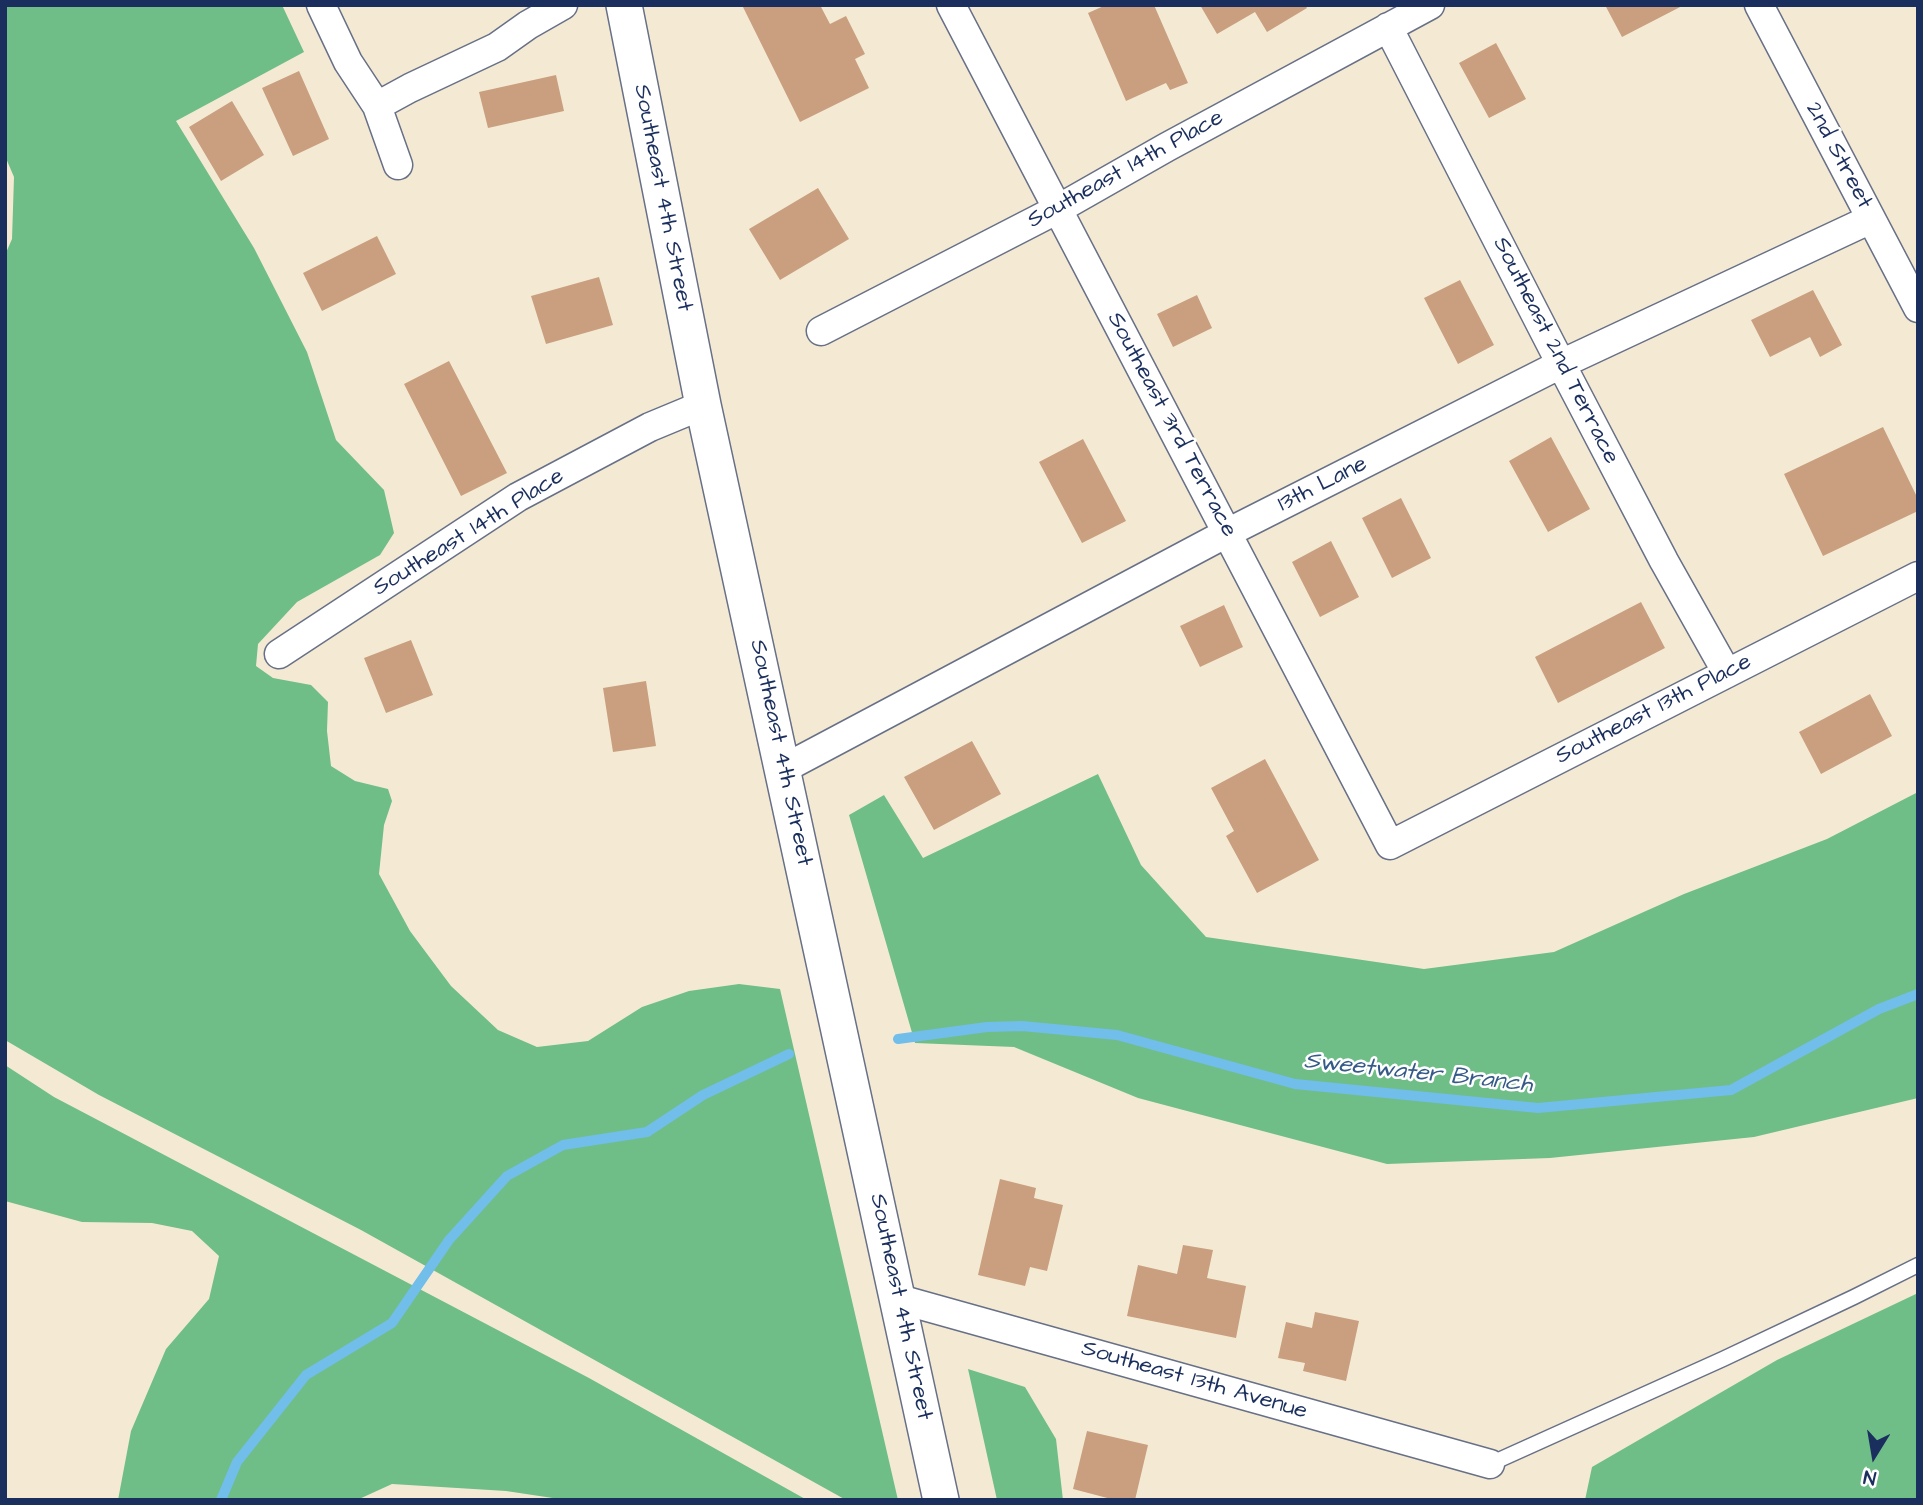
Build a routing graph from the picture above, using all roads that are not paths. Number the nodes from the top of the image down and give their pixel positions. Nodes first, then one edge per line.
1 (321, 5) edge
2 (563, 5) edge
3 (624, 5) edge
4 (951, 5) edge
5 (1430, 5) edge
6 (1759, 5) edge
7 (1388, 27) junction
8 (377, 106) junction
9 (398, 165) dead end
10 (1058, 209) junction
11 (1871, 219) junction
12 (1918, 308) edge
13 (821, 331) dead end
14 (1561, 363) junction
15 (703, 405) junction
16 (1227, 533) junction
17 (1918, 576) edge
18 (279, 654) dead end
19 (1727, 673) junction
20 (783, 769) junction
21 (1390, 845) joint
22 (1918, 1265) edge
23 (899, 1299) junction
24 (1490, 1464) joint
25 (941, 1500) edge

1 - 8 street
2 - 8 street
3 - 15 street, Southeast 4th Street
4 - 10 street, Southeast 3rd Terrace
5 - 7 street, Southeast 14th Place
6 - 11 street, 2nd Street
7 - 10 street, Southeast 14th Place
7 - 14 street, Southeast 2nd Terrace
8 - 9 street
10 - 13 street, Southeast 14th Place
10 - 16 street, Southeast 3rd Terrace
11 - 12 street, 2nd Street
11 - 14 street, 13th Lane
14 - 16 street, 13th Lane
14 - 19 street, Southeast 2nd Terrace
15 - 18 street, Southeast 14th Place
15 - 20 street, Southeast 4th Street
16 - 20 street, 13th Lane
16 - 21 street, Southeast 3rd Terrace
17 - 19 street, Southeast 13th Place
19 - 21 street, Southeast 13th Place
20 - 23 street, Southeast 4th Street
22 - 24 lane
23 - 24 street, Southeast 13th Avenue
23 - 25 street, Southeast 4th Street

